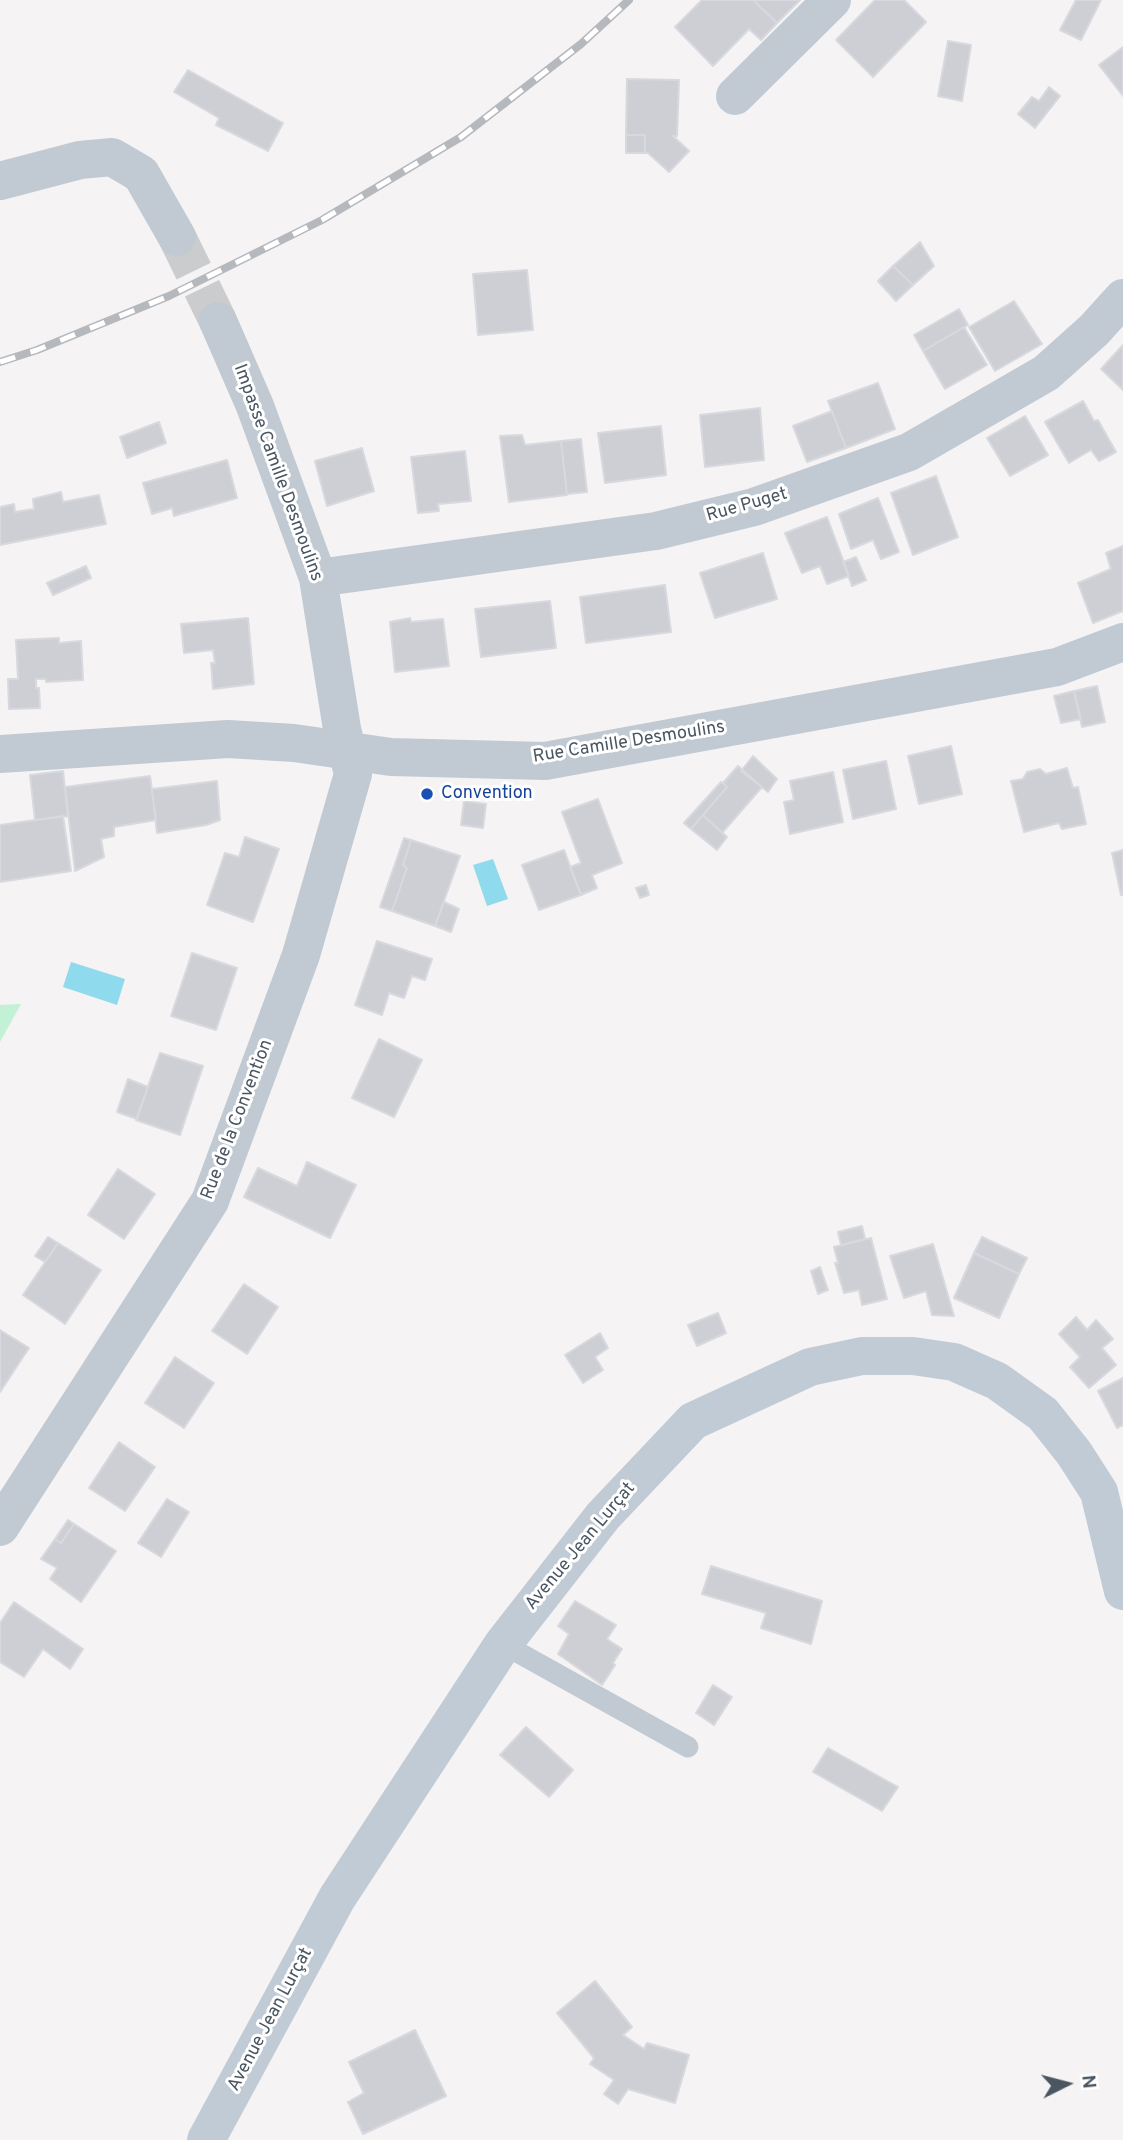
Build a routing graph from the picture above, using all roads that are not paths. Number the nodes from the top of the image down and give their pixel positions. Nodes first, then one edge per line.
1 (832, 0) edge
2 (735, 96) dead end
3 (0, 181) edge
4 (177, 237) tunnel mouth
5 (1123, 298) edge
6 (218, 321) tunnel mouth
7 (318, 578) junction
8 (1123, 642) edge
9 (347, 751) junction
10 (0, 754) edge
11 (0, 1527) edge
12 (1123, 1591) edge
13 (503, 1644) junction
14 (688, 1747) dead end
15 (206, 2140) edge

1 - 2 street
3 - 4 street
5 - 7 street, Rue Puget
6 - 7 street, Impasse Camille Desmoulins
7 - 9 street, Impasse Camille Desmoulins
8 - 9 street, Rue Camille Desmoulins
9 - 10 street, Rue Camille Desmoulins
9 - 11 street, Rue de la Convention
12 - 13 main road, Avenue Jean Lurçat
13 - 14 lane
13 - 15 main road, Avenue Jean Lurçat

